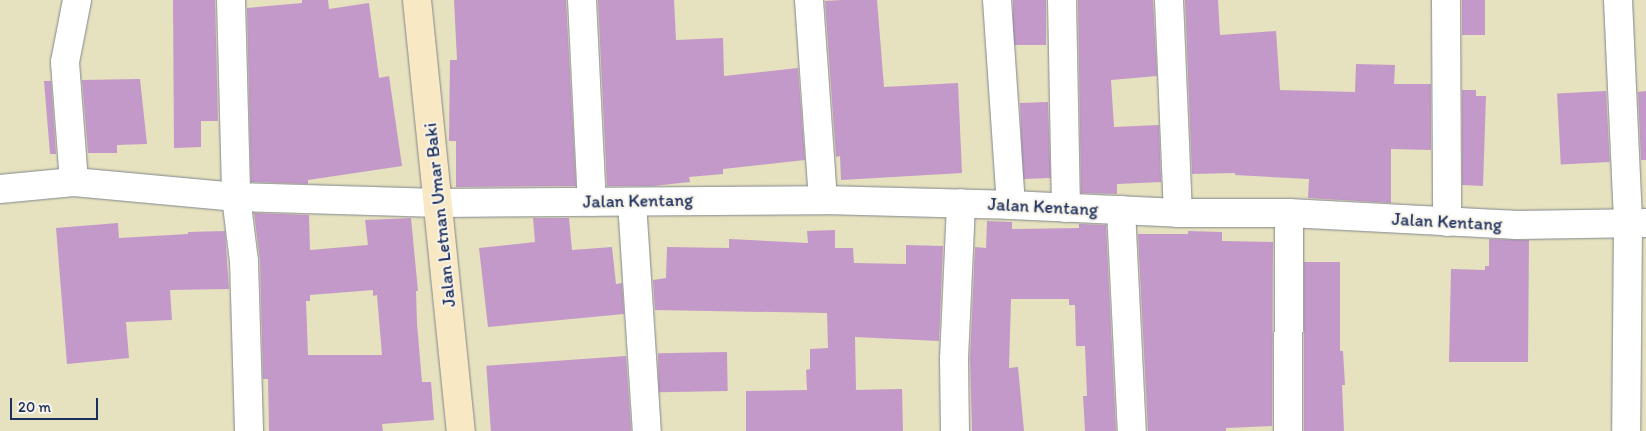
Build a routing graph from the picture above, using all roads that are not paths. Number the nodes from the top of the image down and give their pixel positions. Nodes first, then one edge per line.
1 (77, 0) edge
2 (231, 0) edge
3 (417, 0) edge
4 (582, 0) edge
5 (809, 0) edge
6 (997, 0) edge
7 (1062, 0) edge
8 (1169, 0) edge
9 (1446, 0) edge
10 (1618, 0) edge
11 (74, 182) junction
12 (0, 189) edge
13 (236, 197) junction
14 (823, 200) junction
15 (592, 202) junction
16 (632, 202) junction
17 (439, 203) junction
18 (961, 203) junction
19 (1011, 205) junction
20 (1066, 208) junction
21 (1121, 210) junction
22 (1289, 212) junction
23 (1178, 213) junction
24 (1447, 222) junction
25 (1637, 223) edge
26 (248, 431) edge
27 (461, 431) edge
28 (647, 431) edge
29 (956, 431) edge
30 (1132, 431) edge
31 (1288, 431) edge
32 (1626, 431) edge

1 - 11 street
2 - 13 street
3 - 17 street, Jalan Letnan Umar Baki
4 - 15 street
5 - 14 street
6 - 19 street
7 - 20 street
8 - 23 street
9 - 24 street
10 - 25 street
11 - 12 street, Jalan Kentang
11 - 13 street, Jalan Kentang
13 - 17 street, Jalan Kentang
13 - 26 street
14 - 16 street, Jalan Kentang
14 - 18 street, Jalan Kentang
15 - 16 street, Jalan Kentang
15 - 17 street, Jalan Kentang
16 - 28 street
17 - 27 street, Jalan Letnan Umar Baki
18 - 19 street, Jalan Kentang
18 - 29 street
19 - 20 street, Jalan Kentang
20 - 21 street, Jalan Kentang
21 - 23 street, Jalan Kentang
21 - 30 street
22 - 23 street, Jalan Kentang
22 - 24 street, Jalan Kentang
22 - 31 street
24 - 25 street, Jalan Kentang
25 - 32 street

